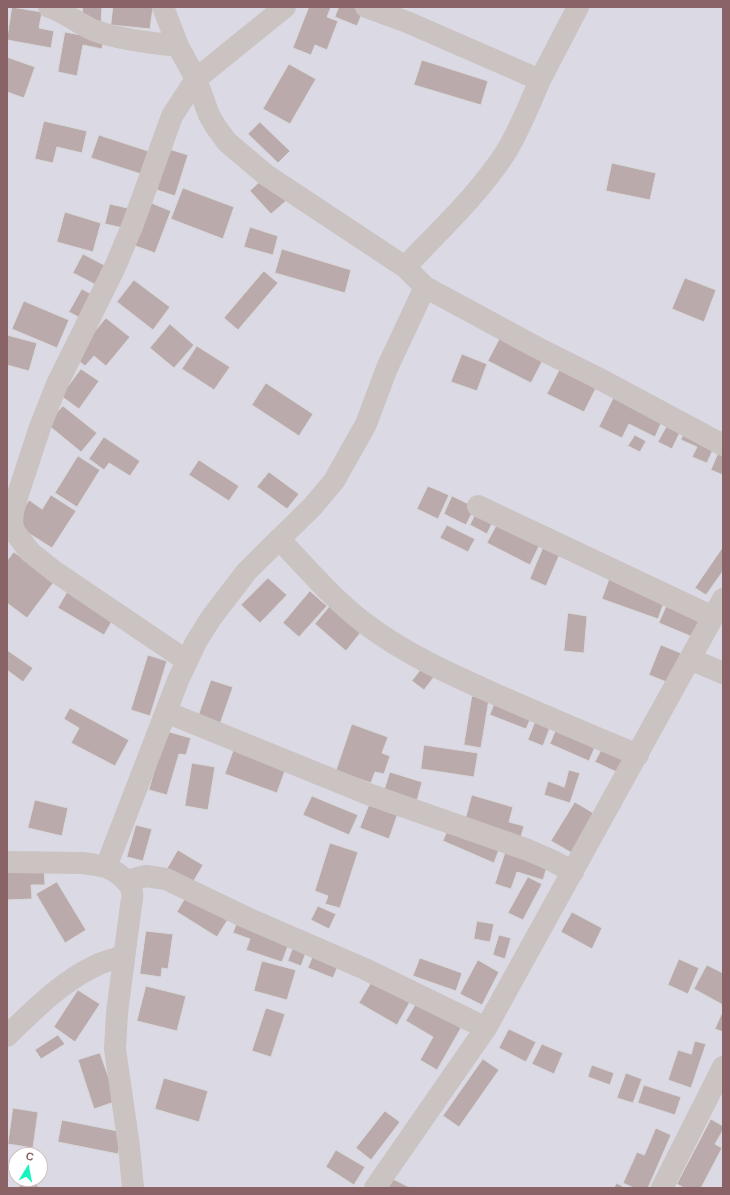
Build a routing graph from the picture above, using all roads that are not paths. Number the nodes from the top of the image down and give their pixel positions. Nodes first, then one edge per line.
1 (49, 7) edge
2 (163, 7) edge
3 (285, 7) edge
4 (366, 7) edge
5 (578, 7) edge
6 (178, 46) junction
7 (196, 79) junction
8 (540, 80) junction
9 (404, 267) junction
10 (425, 287) junction
11 (723, 445) edge
12 (478, 506) dead end
13 (279, 539) junction
14 (718, 608) edge
15 (690, 659) junction
16 (187, 661) junction
17 (723, 673) edge
18 (166, 712) junction
19 (638, 755) junction
20 (7, 862) edge
21 (106, 867) junction
22 (573, 872) junction
23 (126, 881) junction
24 (124, 956) junction
25 (486, 1028) junction
26 (7, 1036) edge
27 (723, 1069) edge
28 (133, 1188) edge
29 (375, 1188) edge
30 (662, 1188) edge

1 - 6 lane
2 - 6 lane
3 - 7 lane
4 - 8 lane
5 - 8 lane
6 - 7 lane
7 - 9 lane
7 - 16 lane
8 - 9 lane
9 - 10 lane
10 - 11 lane
10 - 13 lane
12 - 14 lane
13 - 16 lane
13 - 19 lane
14 - 15 lane
15 - 17 lane
15 - 19 lane
16 - 18 lane
18 - 21 lane
18 - 22 lane
19 - 22 lane
20 - 21 lane
21 - 23 lane
22 - 25 lane
23 - 24 lane
23 - 25 lane
24 - 26 lane
24 - 28 lane
25 - 29 lane
27 - 30 lane

